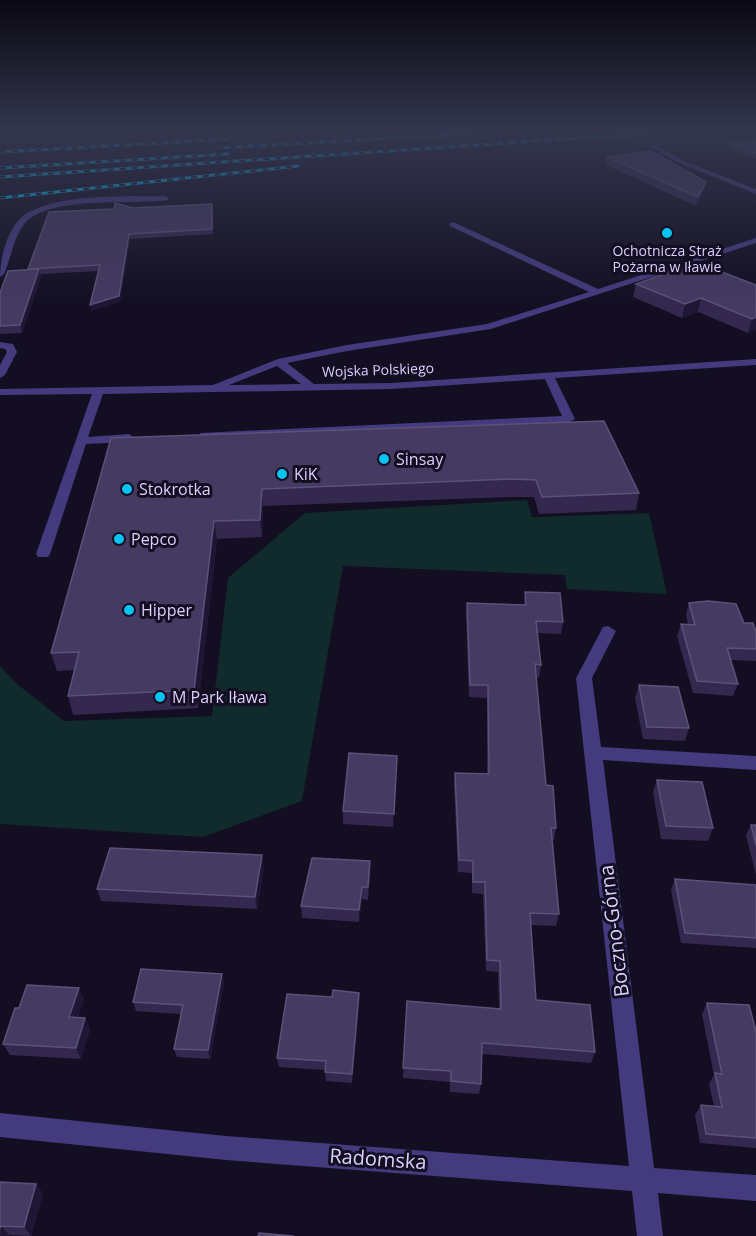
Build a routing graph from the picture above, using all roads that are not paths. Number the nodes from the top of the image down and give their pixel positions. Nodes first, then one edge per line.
1 (166, 198) dead end
2 (453, 224) dead end
3 (756, 240) edge
4 (0, 274) edge
5 (598, 293) junction
6 (0, 345) edge
7 (278, 362) junction
8 (756, 362) edge
9 (0, 375) edge
10 (548, 375) junction
11 (313, 388) junction
12 (207, 390) junction
13 (98, 391) junction
14 (0, 392) edge
15 (188, 436) edge
16 (141, 438) edge
17 (81, 441) junction
18 (43, 554) dead end
19 (608, 631) dead end
20 (592, 753) junction
21 (756, 763) edge
22 (0, 1125) edge
23 (643, 1178) junction
24 (756, 1188) edge
25 (650, 1236) edge

1 - 4 street
2 - 5 street
3 - 5 street
5 - 7 street
6 - 9 street
7 - 11 street
7 - 12 street
8 - 10 street, Wojska Polskiego
10 - 11 street, Wojska Polskiego
10 - 15 street
11 - 12 street, Wojska Polskiego
12 - 13 street, Wojska Polskiego
13 - 14 street, Wojska Polskiego
13 - 17 street
16 - 17 street
17 - 18 street
19 - 20 street, Boczno-Górna
20 - 21 street
20 - 23 street, Boczno-Górna
22 - 23 street, Radomska
23 - 24 street, Radomska
23 - 25 street, Boczno-Górna

